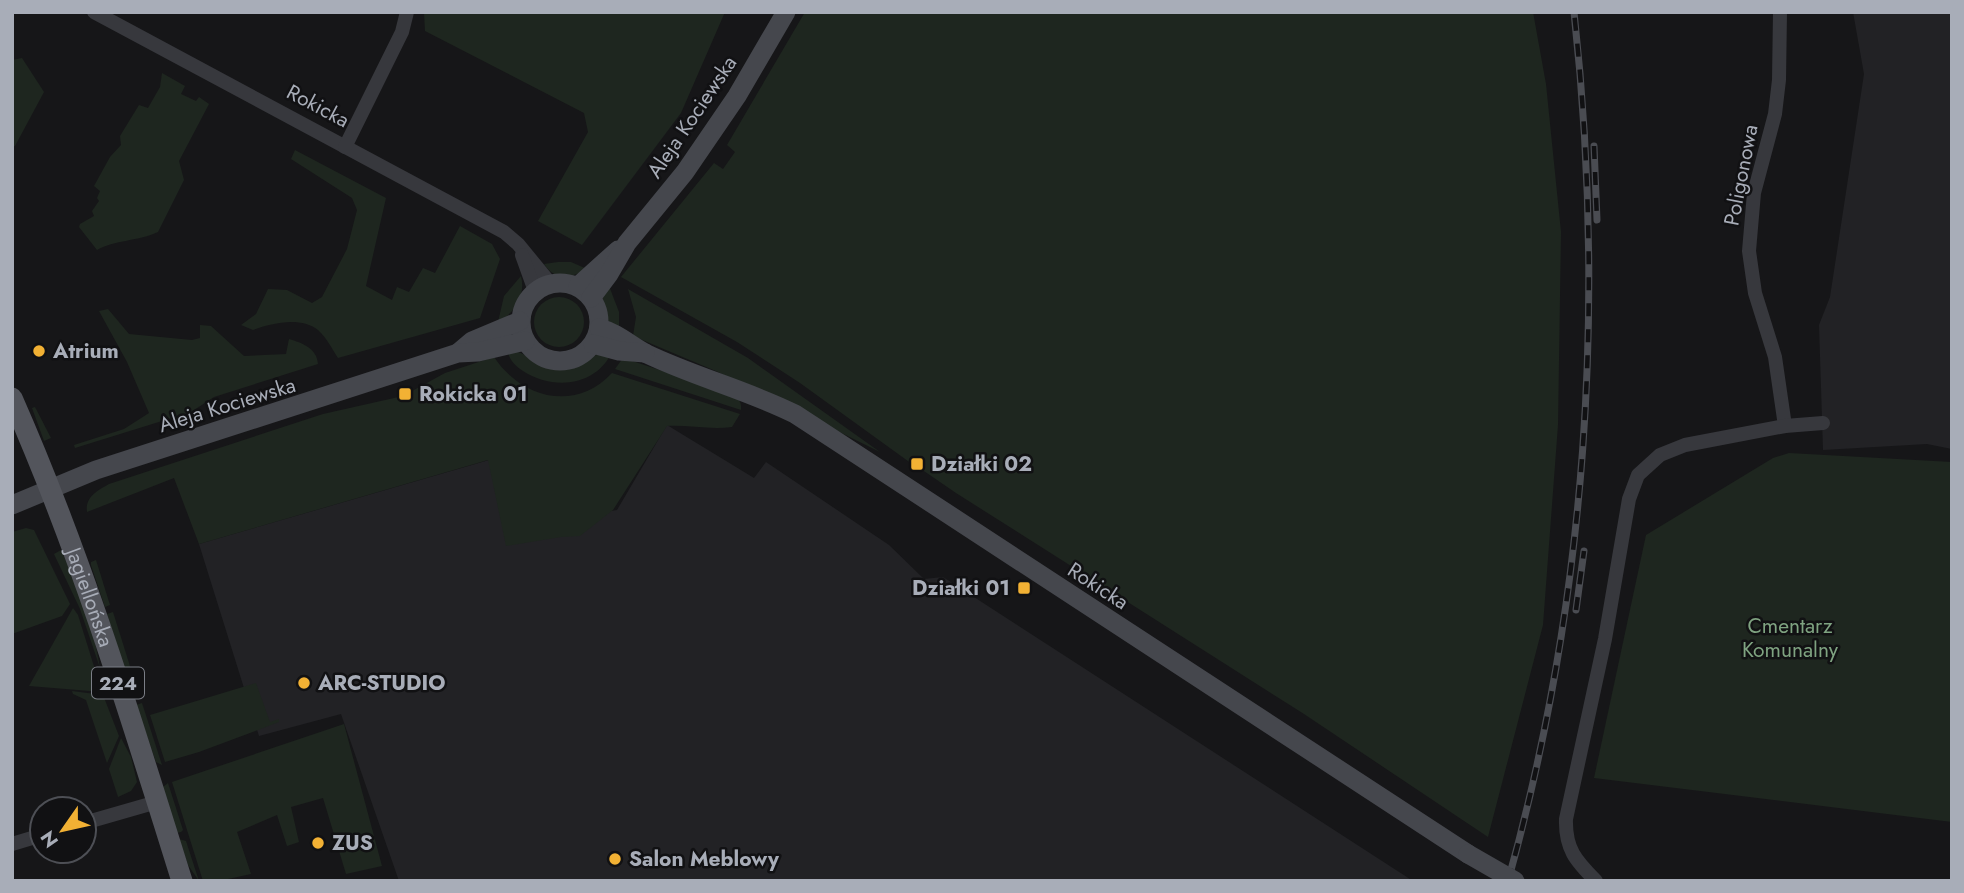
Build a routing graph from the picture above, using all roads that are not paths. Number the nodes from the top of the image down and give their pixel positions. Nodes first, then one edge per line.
1 (94, 12) edge
2 (407, 12) edge
3 (786, 12) edge
4 (1780, 12) edge
5 (345, 147) junction
6 (543, 287) junction
7 (585, 292) junction
8 (520, 321) junction
9 (596, 336) junction
10 (525, 341) junction
11 (458, 353) junction
12 (12, 398) edge
13 (1823, 424) dead end
14 (1785, 426) junction
15 (51, 487) junction
16 (12, 505) edge
17 (157, 802) junction
18 (98, 819) edge
19 (182, 881) edge
20 (1515, 881) edge
21 (1596, 881) edge

1 - 5 street, Rokicka
2 - 5 street
3 - 7 street, Aleja Kociewska
4 - 14 street, Poligonowa
5 - 6 street, Rokicka
6 - 7 street
6 - 8 street
7 - 9 street
8 - 10 street
8 - 11 street, Aleja Kociewska
9 - 10 street
9 - 20 street, Rokicka, bridge
10 - 11 street, Aleja Kociewska
11 - 15 street, Aleja Kociewska
12 - 15 main road, Jagiellońska / 224
13 - 14 street
14 - 21 street
15 - 16 street, Aleja Kociewska
15 - 17 main road, Jagiellońska / 224
17 - 18 street
17 - 19 main road, Jagiellońska / 224

